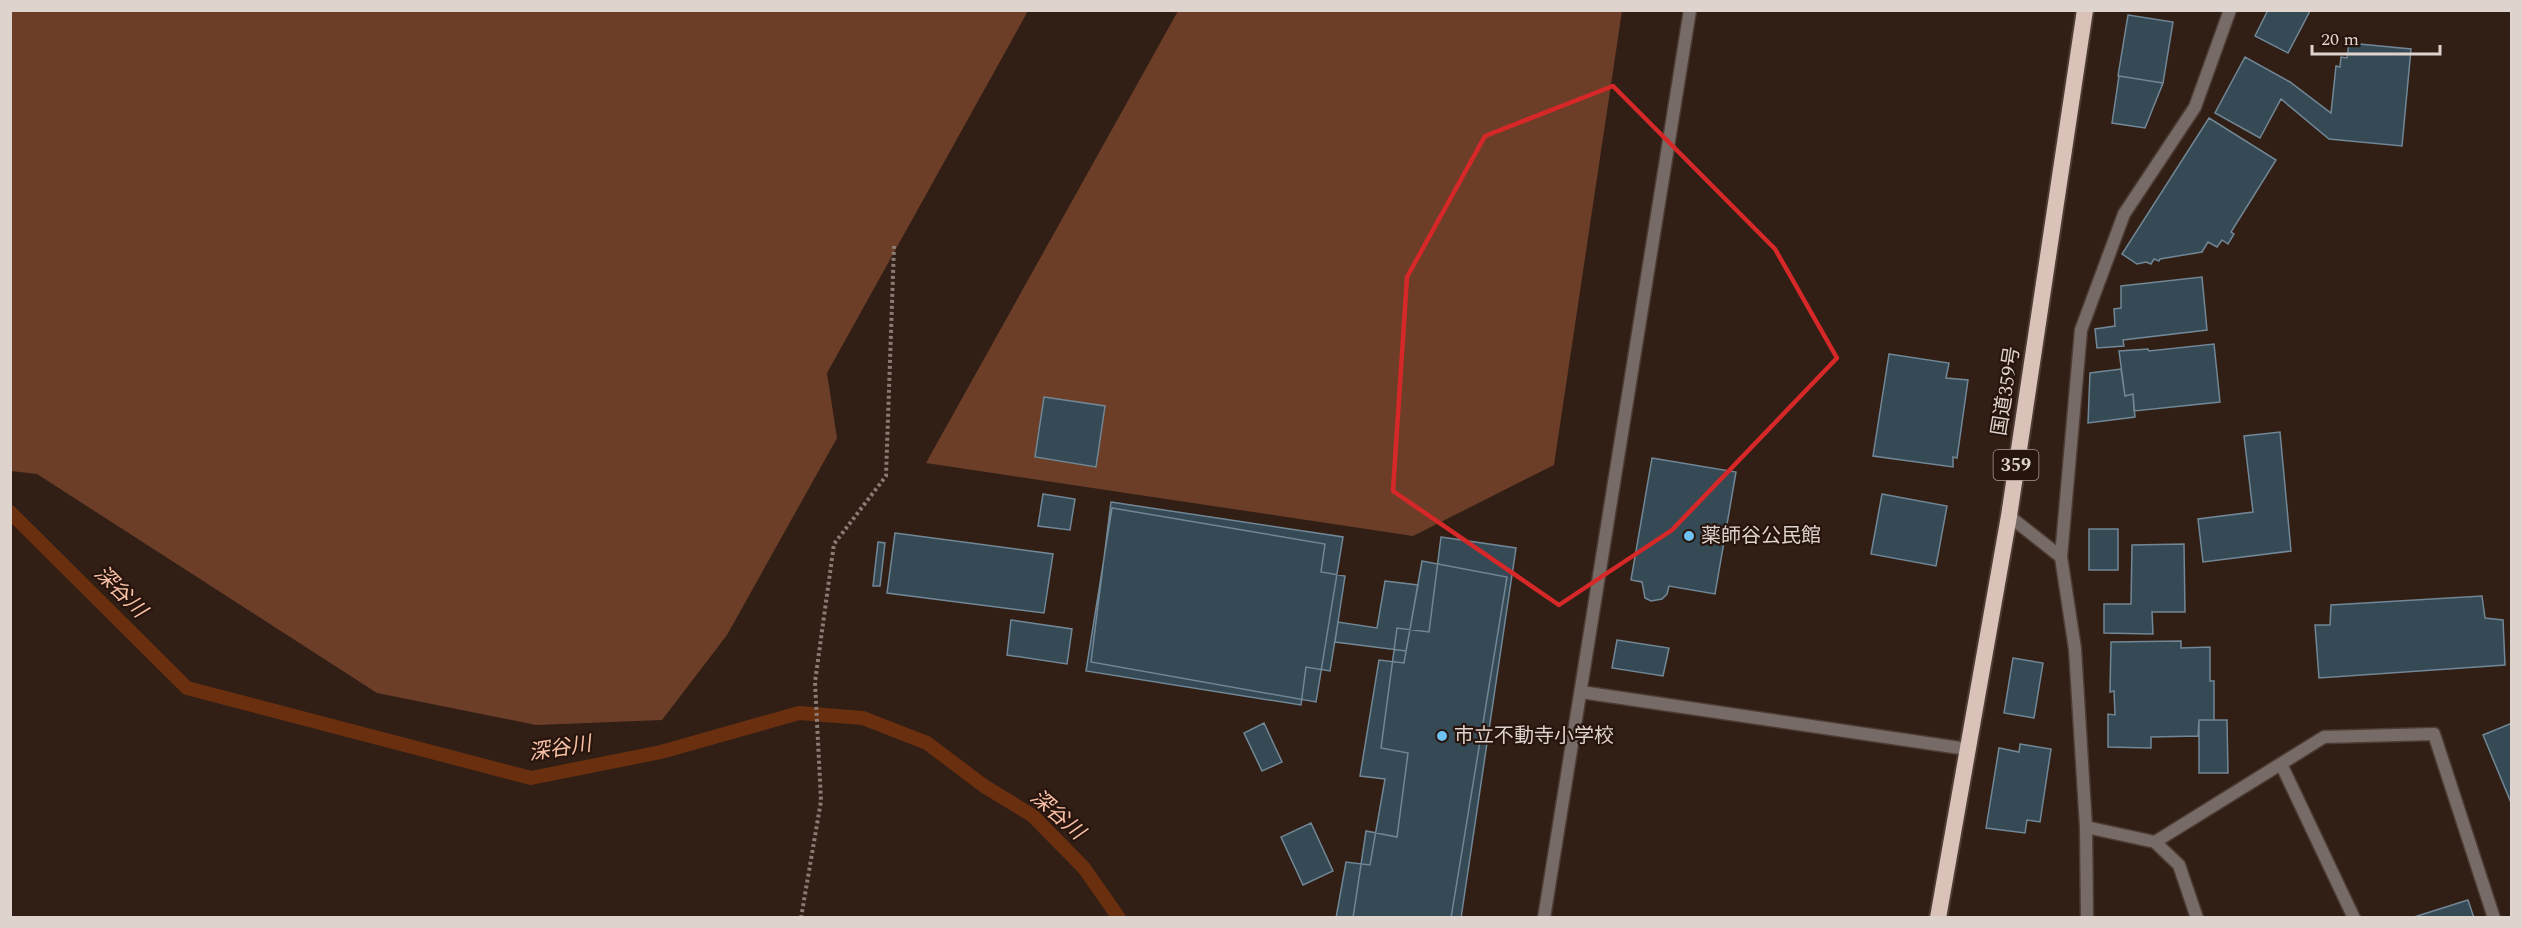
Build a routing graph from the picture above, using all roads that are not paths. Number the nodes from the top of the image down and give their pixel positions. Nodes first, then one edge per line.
1 (1690, 10) edge
2 (2085, 10) edge
3 (2230, 10) edge
4 (2009, 516) junction
5 (2061, 557) junction
6 (1581, 692) junction
7 (1967, 749) junction
8 (2281, 764) junction
9 (2086, 827) junction
10 (2155, 842) junction
11 (1544, 918) edge
12 (1938, 918) edge
13 (2087, 918) edge
14 (2197, 918) edge
15 (2354, 918) edge
16 (2494, 918) edge

1 - 6 street
2 - 4 highway, 国道359号 / 359
3 - 5 street
4 - 5 street
4 - 7 highway, 国道359号 / 359
5 - 9 street
6 - 7 street
6 - 11 street
7 - 12 highway, 国道359号 / 359
8 - 10 street
8 - 15 street
8 - 16 street
9 - 10 street
9 - 13 street
10 - 14 street

